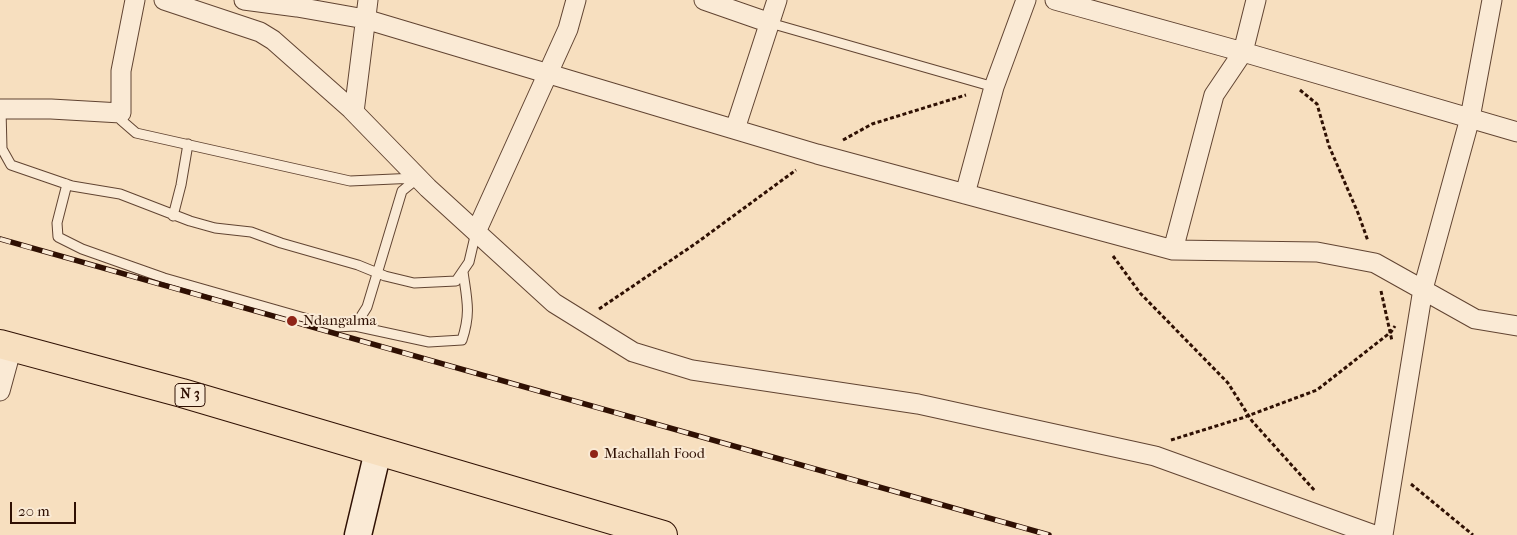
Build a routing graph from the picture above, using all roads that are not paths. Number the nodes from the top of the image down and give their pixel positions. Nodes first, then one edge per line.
1 (135, 0) edge
2 (164, 0) edge
3 (236, 0) edge
4 (244, 0) edge
5 (368, 0) edge
6 (576, 0) edge
7 (704, 0) edge
8 (777, 0) edge
9 (1026, 0) edge
10 (1055, 0) edge
11 (1256, 0) edge
12 (1492, 0) edge
13 (365, 19) junction
14 (770, 23) junction
15 (260, 32) junction
16 (1243, 52) junction
17 (547, 74) junction
18 (994, 87) junction
19 (0, 109) edge
20 (354, 112) junction
21 (121, 113) junction
22 (1470, 118) junction
23 (735, 129) junction
24 (1517, 132) edge
25 (188, 144) junction
26 (418, 178) junction
27 (67, 184) junction
28 (965, 194) junction
29 (173, 216) junction
30 (476, 232) junction
31 (1173, 250) junction
32 (377, 272) junction
33 (462, 272) junction
34 (1423, 289) junction
35 (355, 326) junction
36 (1517, 326) edge
37 (6, 345) edge
38 (0, 391) edge
39 (378, 451) junction
40 (358, 535) edge
41 (663, 535) edge
42 (1374, 535) edge
43 (1383, 535) edge

1 - 21 street
2 - 15 street
3 - 15 street
4 - 13 street
5 - 13 street
6 - 17 street
7 - 14 street
8 - 14 street
9 - 18 street
10 - 16 street
11 - 16 street
12 - 22 street
13 - 17 street
13 - 20 street
14 - 18 lane
14 - 23 street
15 - 20 street
16 - 22 street
16 - 31 street
17 - 23 street
17 - 30 street
18 - 28 street
19 - 21 street
19 - 27 lane
20 - 26 street
21 - 25 lane
22 - 24 street
22 - 34 street
23 - 28 street
25 - 26 lane
25 - 29 lane
26 - 30 street
26 - 32 lane
27 - 29 lane
27 - 35 lane
28 - 31 street
29 - 32 lane
30 - 33 lane
30 - 42 street
31 - 34 street
32 - 33 lane
32 - 35 lane
33 - 35 lane
34 - 36 street
34 - 43 street
37 - 38 street
37 - 39 main road, N 3
39 - 40 main road
39 - 41 main road, N 3

